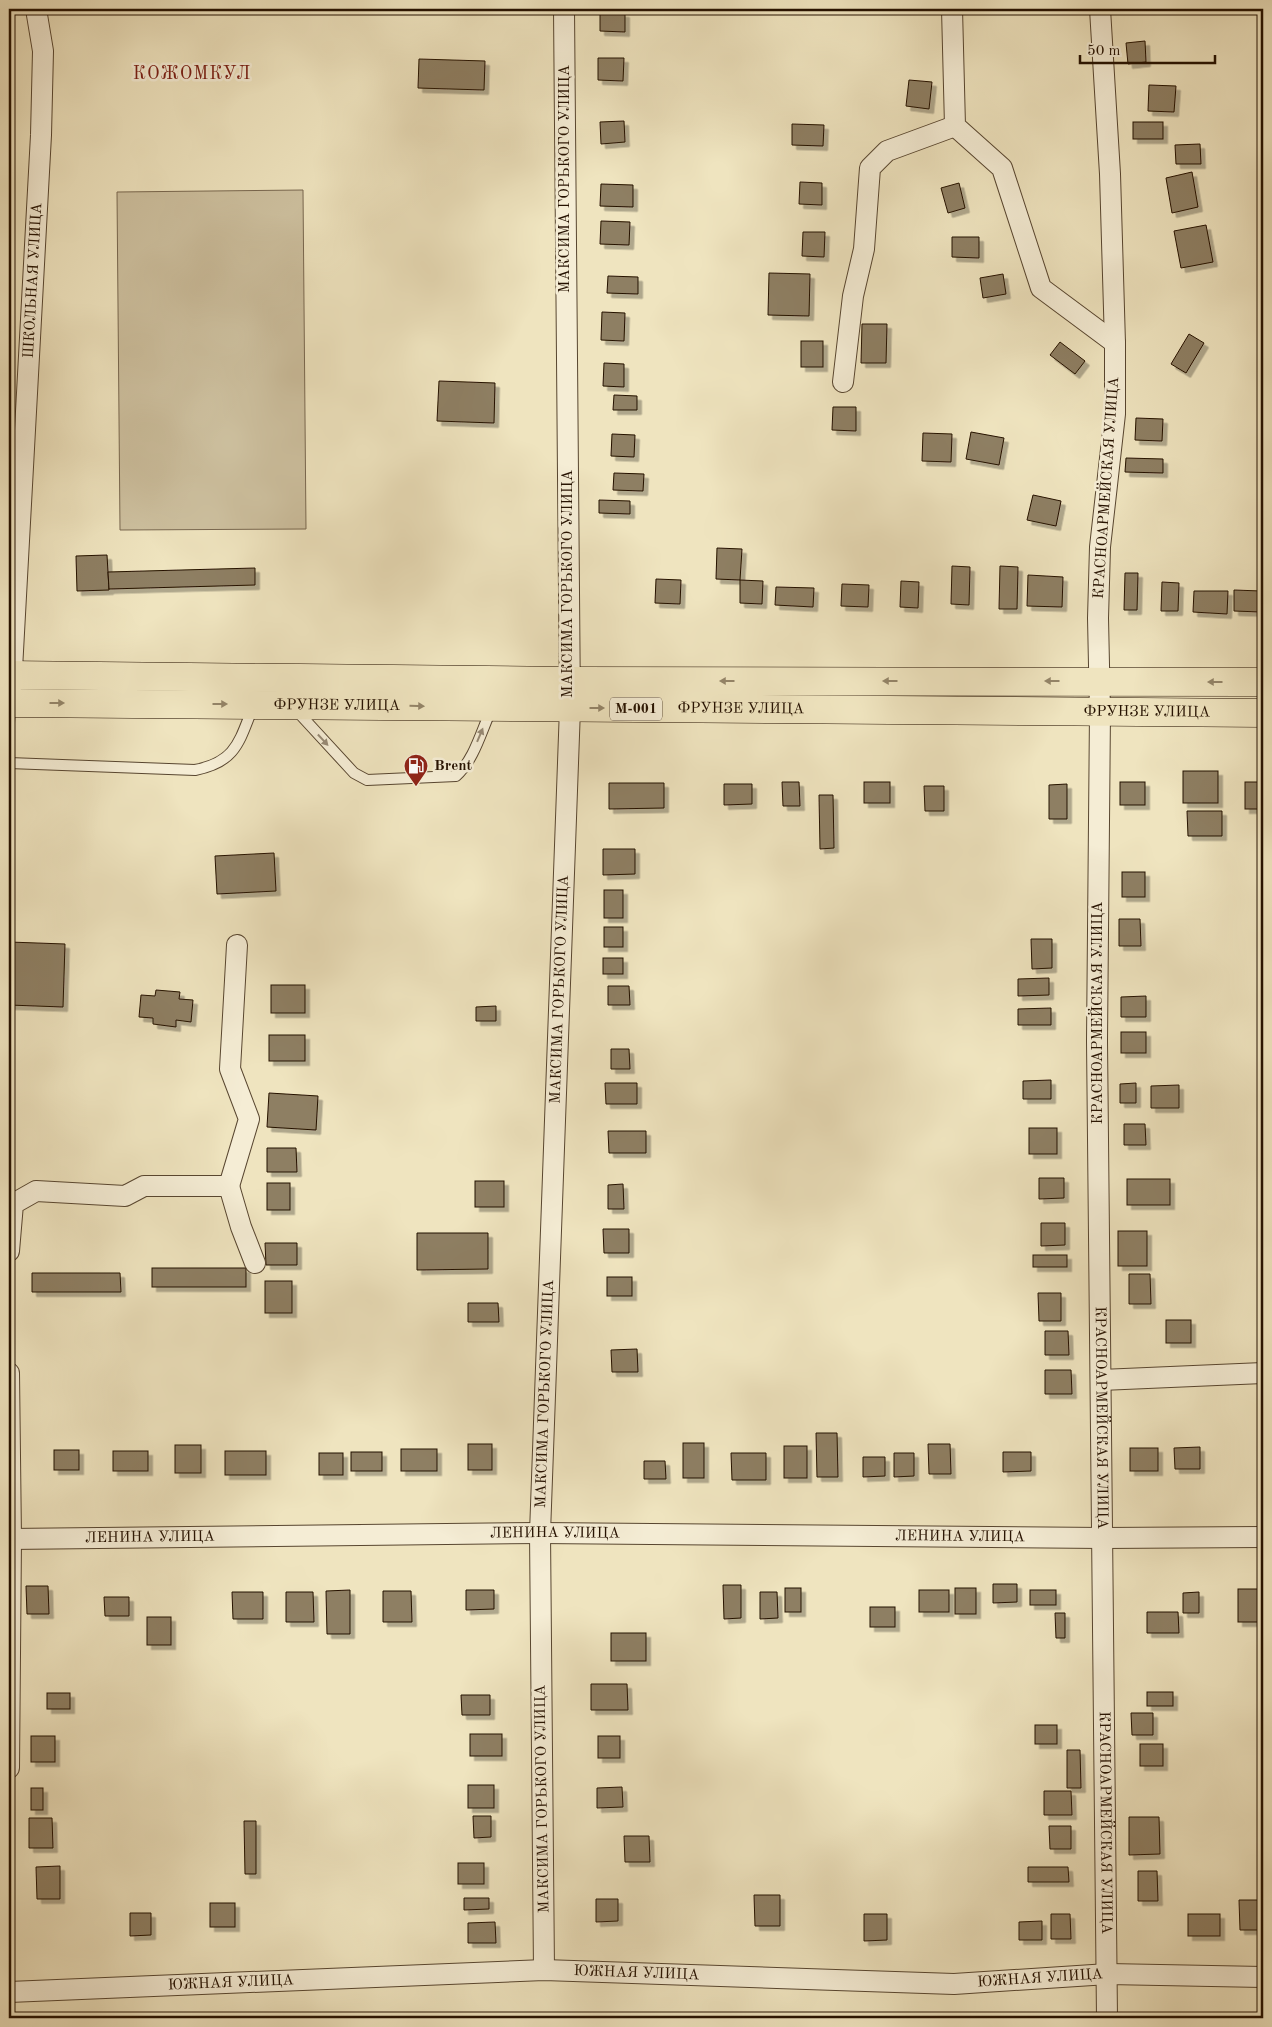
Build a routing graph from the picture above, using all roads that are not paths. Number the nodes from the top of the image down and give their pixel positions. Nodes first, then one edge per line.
1 (36, 9) edge
2 (564, 9) edge
3 (952, 9) edge
4 (1100, 9) edge
5 (955, 126) junction
6 (1116, 343) junction
7 (843, 382) dead end
8 (10, 675) edge
9 (569, 681) junction
10 (1099, 681) junction
11 (1263, 682) edge
12 (254, 704) junction
13 (290, 704) junction
14 (492, 708) junction
15 (570, 708) junction
16 (9, 709) edge
17 (1100, 712) junction
18 (1263, 713) edge
19 (9, 763) edge
20 (237, 945) dead end
21 (229, 1186) junction
22 (9, 1251) edge
23 (255, 1263) dead end
24 (9, 1373) edge
25 (1263, 1373) edge
26 (1101, 1380) junction
27 (540, 1533) junction
28 (1263, 1537) edge
29 (1103, 1538) junction
30 (10, 1539) edge
31 (9, 1768) edge
32 (544, 1970) junction
33 (1108, 1974) junction
34 (1263, 1977) edge
35 (9, 1992) edge
36 (1107, 2018) edge

1 - 8 street, ШКОЛЬНАЯ УЛИЦА
2 - 9 street, МАКСИМА ГОРЬКОГО УЛИЦА
3 - 5 street
4 - 6 street, КРАСНОАРМЕЙСКАЯ УЛИЦА
5 - 6 street
5 - 7 street
6 - 10 street, КРАСНОАРМЕЙСКАЯ УЛИЦА
8 - 9 main road, ФРУНЗЕ УЛИЦА / M-001
8 - 16 street, ШКОЛЬНАЯ УЛИЦА
10 -> 9 main road, ФРУНЗЕ УЛИЦА / M-001
9 - 15 street, МАКСИМА ГОРЬКОГО УЛИЦА
11 -> 10 main road, ФРУНЗЕ УЛИЦА / M-001
10 - 17 street, КРАСНОАРМЕЙСКАЯ УЛИЦА
12 - 13 main road, ФРУНЗЕ УЛИЦА / M-001
16 -> 12 main road, ФРУНЗЕ УЛИЦА / M-001
12 - 19 lane
13 -> 14 main road, ФРУНЗЕ УЛИЦА / M-001
13 -> 14 lane
14 - 15 main road, ФРУНЗЕ УЛИЦА / M-001
15 -> 17 main road, ФРУНЗЕ УЛИЦА / M-001
15 - 27 street, МАКСИМА ГОРЬКОГО УЛИЦА
17 - 18 main road, ФРУНЗЕ УЛИЦА / M-001
17 - 26 street, КРАСНОАРМЕЙСКАЯ УЛИЦА
20 - 21 street
21 - 22 street
21 - 23 street
24 - 30 street
25 - 26 street
26 - 29 street, КРАСНОАРМЕЙСКАЯ УЛИЦА
27 - 29 street, ЛЕНИНА УЛИЦА
27 - 30 street, ЛЕНИНА УЛИЦА
27 - 32 street, МАКСИМА ГОРЬКОГО УЛИЦА
28 - 29 street, ЛЕНИНА УЛИЦА
29 - 33 street, КРАСНОАРМЕЙСКАЯ УЛИЦА
30 - 31 street
32 - 33 street, ЮЖНАЯ УЛИЦА
32 - 35 street, ЮЖНАЯ УЛИЦА
33 - 34 street, ЮЖНАЯ УЛИЦА
33 - 36 street, КРАСНОАРМЕЙСКАЯ УЛИЦА

